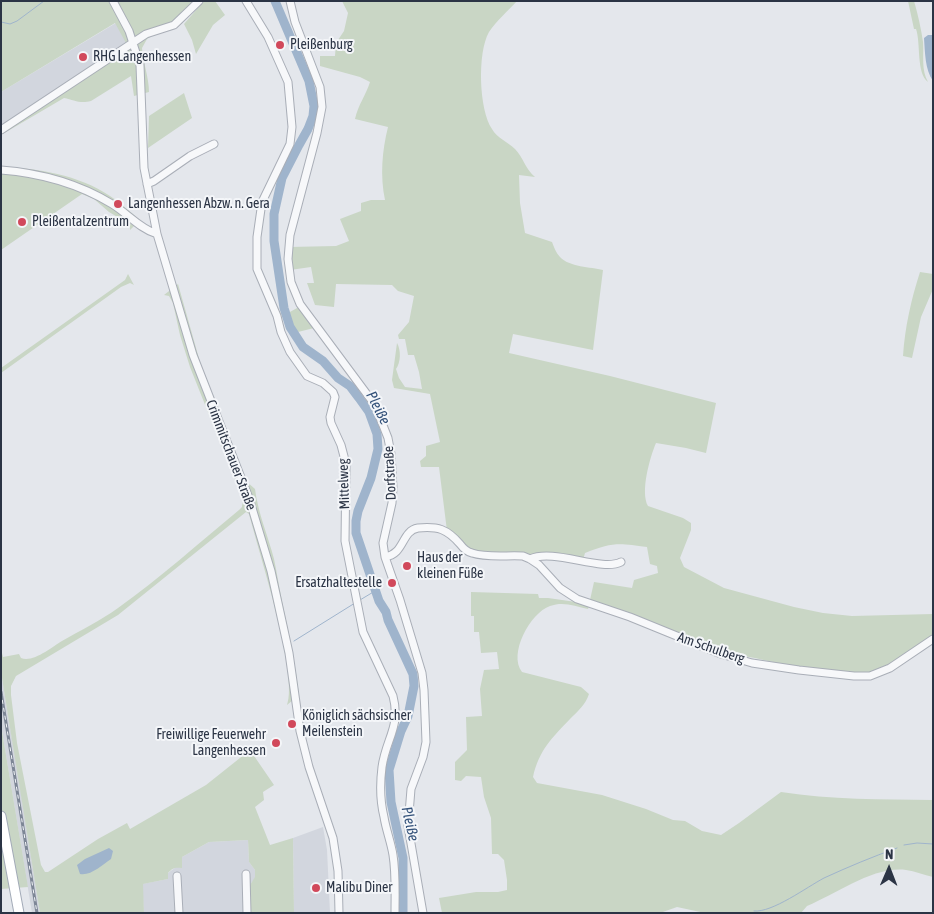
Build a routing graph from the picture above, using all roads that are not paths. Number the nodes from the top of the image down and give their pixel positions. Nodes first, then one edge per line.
1 (113, 1) edge
2 (199, 1) edge
3 (246, 1) edge
4 (290, 1) edge
5 (133, 43) junction
6 (1, 130) edge
7 (214, 144) dead end
8 (1, 170) edge
9 (147, 184) junction
10 (157, 234) junction
11 (385, 557) junction
12 (530, 559) junction
13 (622, 562) dead end
14 (933, 640) edge
15 (1, 816) edge
16 (246, 874) dead end
17 (177, 876) dead end
18 (18, 913) edge
19 (179, 913) edge
20 (247, 913) edge
21 (339, 913) edge
22 (395, 913) edge
23 (423, 913) edge

1 - 5 street, Crimmitschauer Straße
2 - 5 street
3 - 22 street, Mittelweg
4 - 11 street, Dorfstraße
5 - 6 street
5 - 9 street, Crimmitschauer Straße
7 - 9 street
8 - 10 street
9 - 10 street, Crimmitschauer Straße
10 - 21 street, Crimmitschauer Straße
11 - 12 street
11 - 23 street, Dorfstraße
12 - 13 street
12 - 14 street, Am Schulberg
15 - 18 main road
16 - 20 street
17 - 19 street

